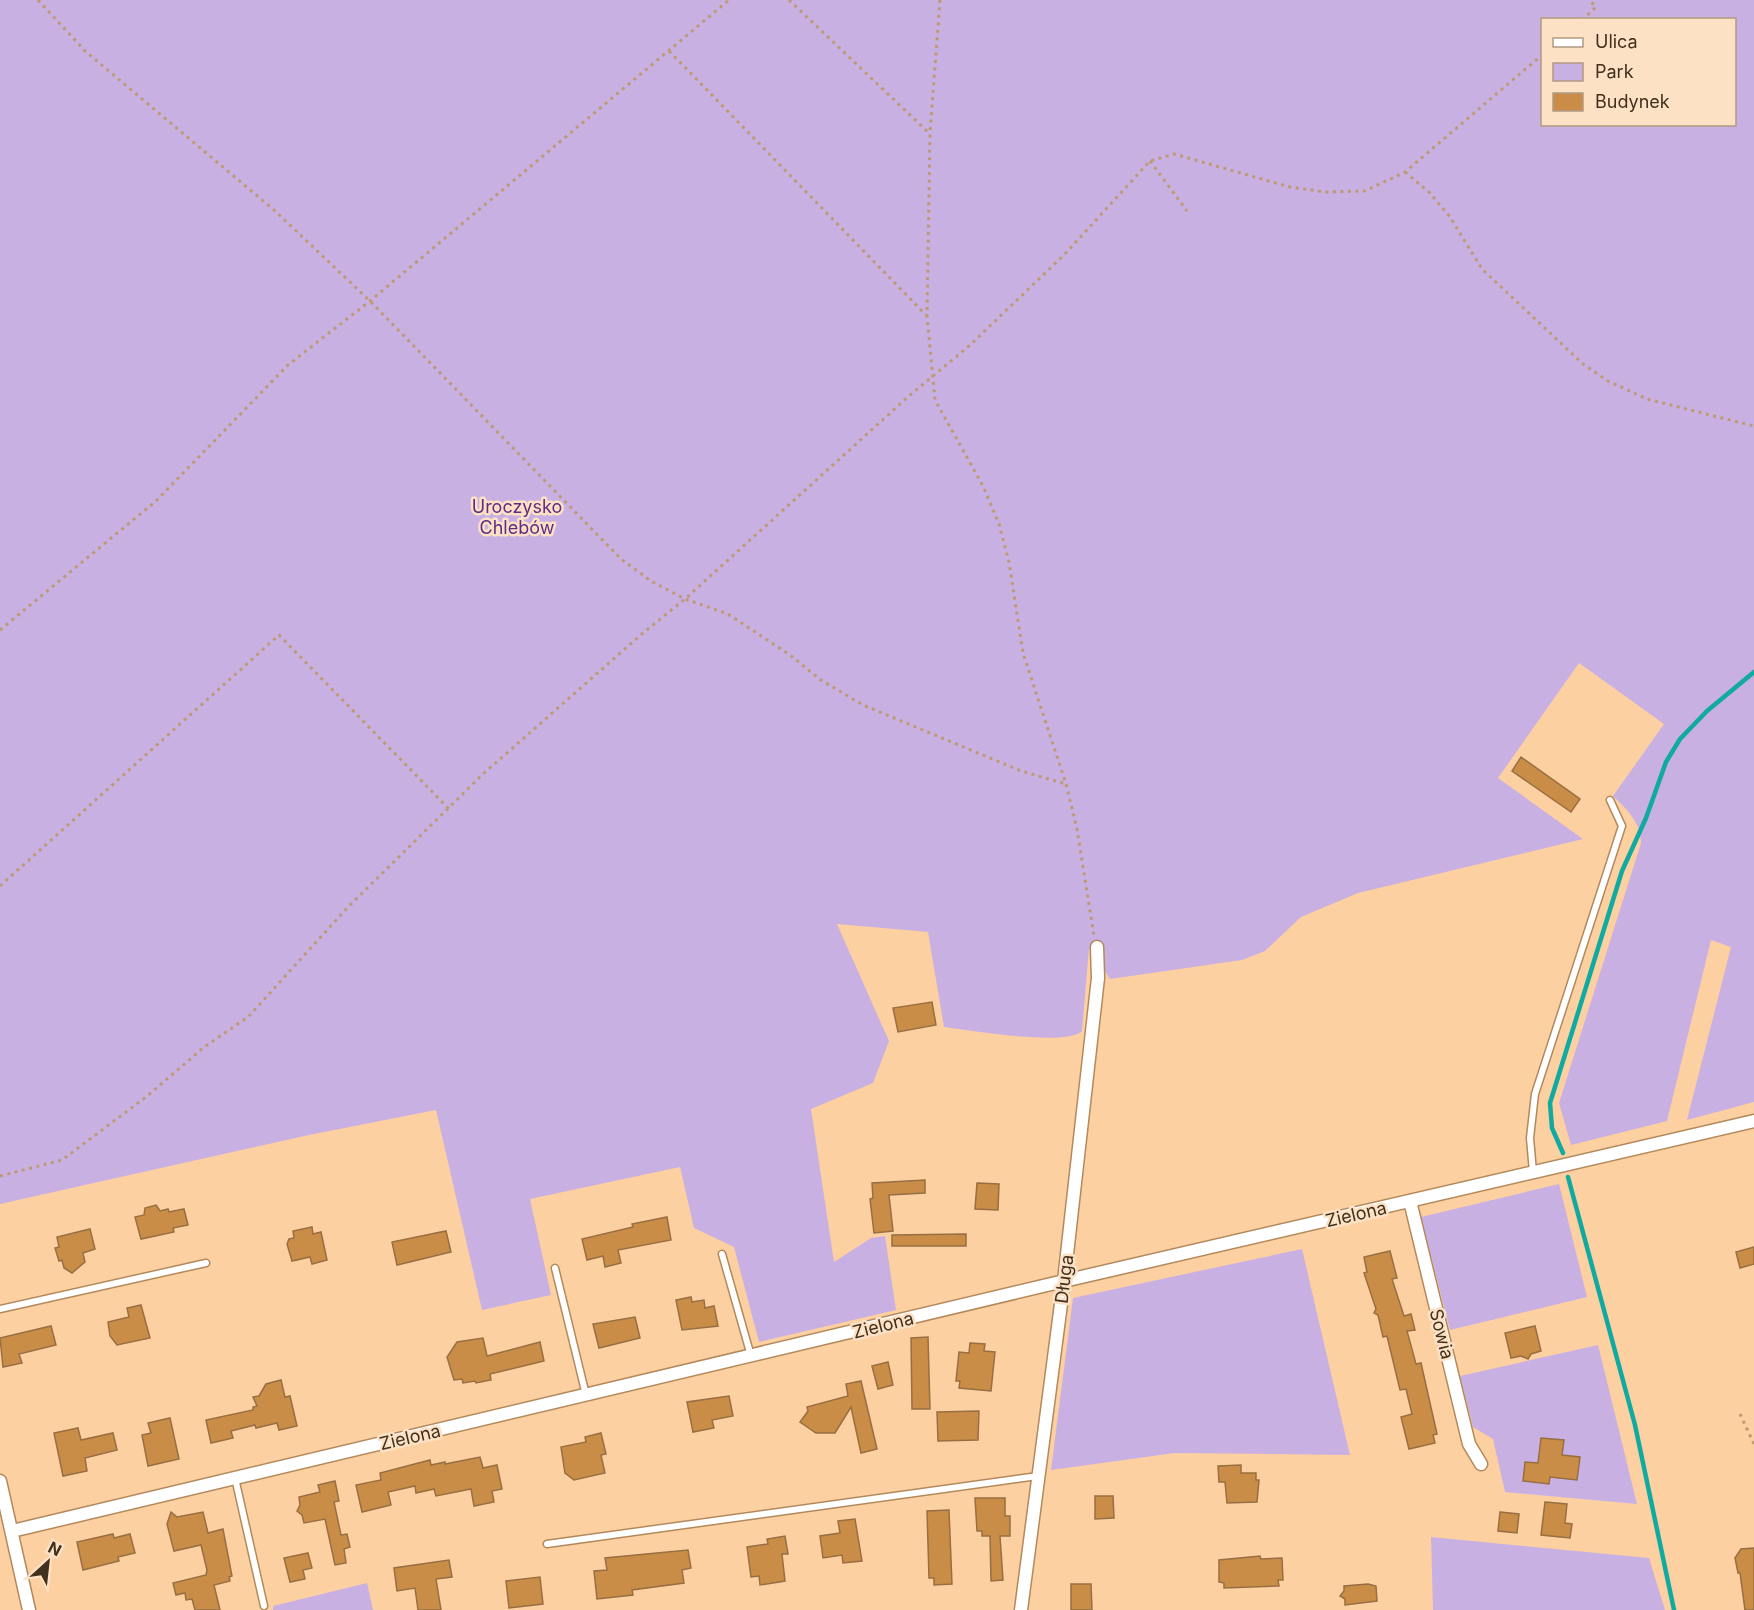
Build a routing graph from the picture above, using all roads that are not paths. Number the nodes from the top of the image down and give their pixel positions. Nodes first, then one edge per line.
1 (1610, 800) dead end
2 (1097, 947) road end
3 (1754, 1120) edge
4 (1533, 1173) junction
5 (1410, 1201) junction
6 (722, 1254) dead end
7 (206, 1263) dead end
8 (555, 1268) dead end
9 (1064, 1281) junction
10 (0, 1309) edge
11 (751, 1357) junction
12 (586, 1396) junction
13 (1481, 1464) dead end
14 (1039, 1476) junction
15 (235, 1478) junction
16 (0, 1481) edge
17 (12, 1531) junction
18 (547, 1544) dead end
19 (264, 1606) dead end
20 (29, 1610) edge
21 (1021, 1610) edge

1 - 4 lane
2 - 9 street, Długa
3 - 4 street, Zielona
4 - 5 street, Zielona
5 - 9 street, Zielona
5 - 13 street, Sowia
6 - 11 lane
7 - 10 lane
8 - 12 lane
9 - 11 street, Zielona
9 - 14 street, Długa
11 - 12 street, Zielona
12 - 15 street, Zielona
14 - 18 lane
14 - 21 street, Długa
15 - 17 street, Zielona
15 - 19 lane
16 - 17 street
17 - 20 street

